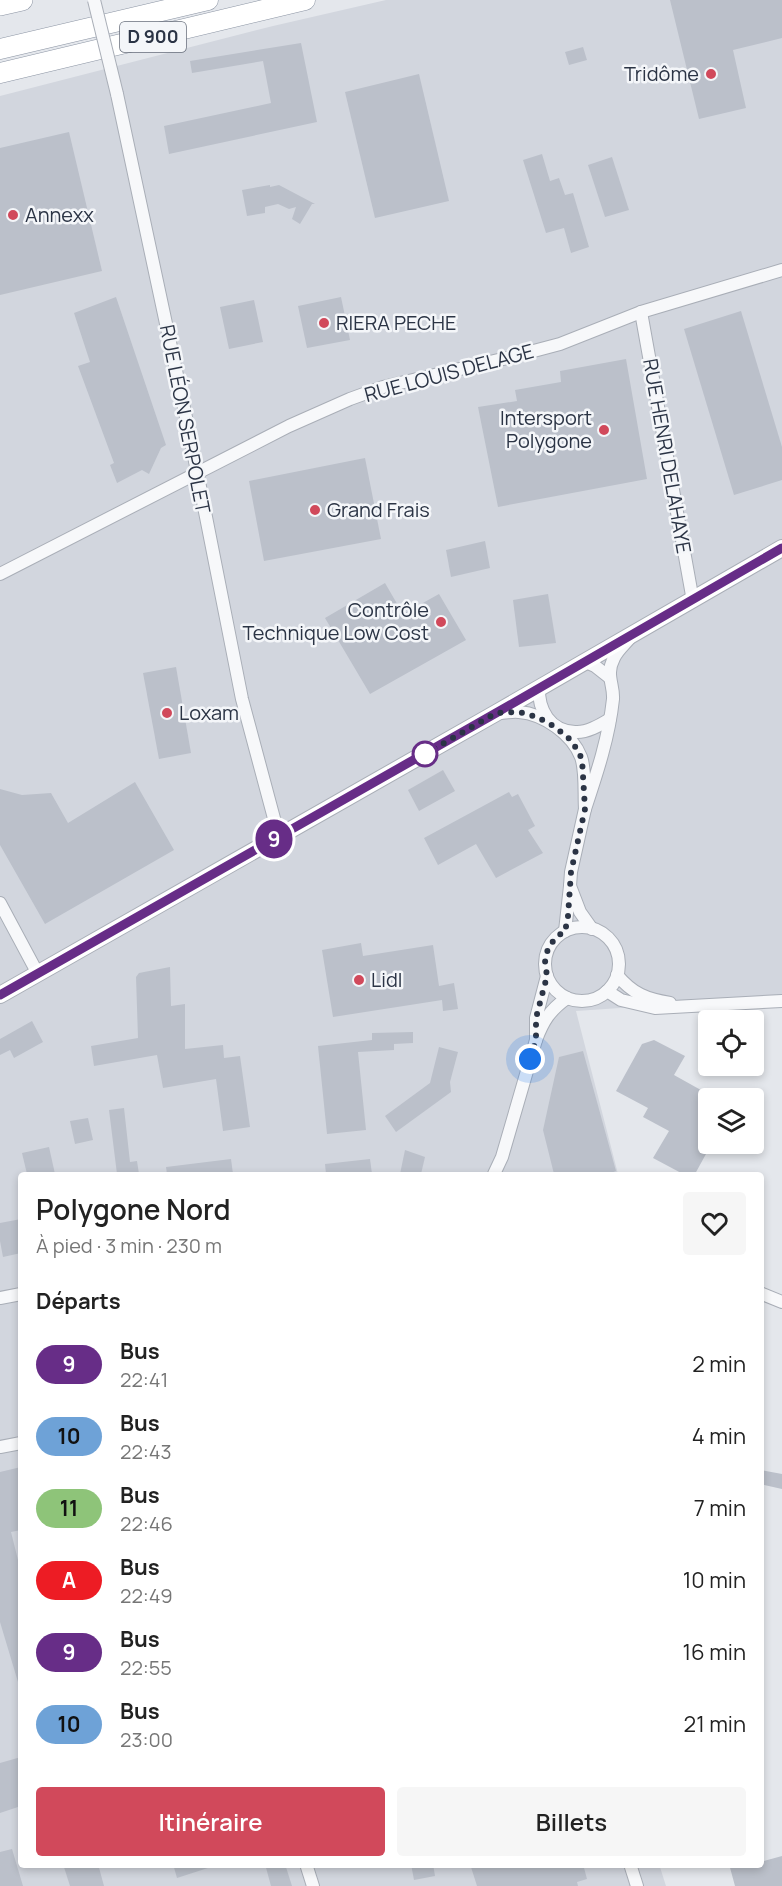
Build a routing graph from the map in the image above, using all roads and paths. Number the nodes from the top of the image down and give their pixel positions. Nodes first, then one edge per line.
1 (22, 0) edge
2 (94, 0) edge
3 (208, 0) edge
4 (305, 0) edge
5 (0, 5) edge
6 (0, 49) edge
7 (0, 73) edge
8 (782, 270) edge
9 (641, 312) junction
10 (196, 474) junction
11 (782, 548) edge
12 (0, 574) edge
13 (693, 601) junction
14 (635, 631) junction
15 (584, 662) junction
16 (609, 677) junction
17 (539, 687) junction
18 (496, 713) junction
19 (610, 719) junction
20 (555, 727) junction
21 (585, 809) junction
22 (279, 837) junction
23 (570, 886) junction
24 (0, 903) edge
25 (592, 928) junction
26 (565, 932) junction
27 (38, 974) junction
28 (617, 975) junction
29 (547, 976) junction
30 (607, 991) junction
31 (0, 995) edge
32 (567, 998) junction
33 (782, 1001) edge
34 (683, 1006) junction
35 (536, 1040) junction
36 (502, 1157) junction
37 (495, 1172) edge
38 (502, 1172) edge
39 (18, 1295) edge
40 (764, 1295) edge
41 (0, 1298) edge
42 (782, 1302) edge
43 (18, 1444) edge
44 (0, 1447) edge
45 (307, 1868) edge
46 (631, 1868) edge
47 (313, 1886) edge
48 (637, 1886) edge

1 - 5 highway
2 - 10 street, RUE LÉON SERPOLET, bridge
3 - 6 highway, D 900
4 - 7 highway, D 900
8 - 9 street, RUE LOUIS DELAGE
9 - 10 street, RUE LOUIS DELAGE
9 - 13 street, RUE HENRI DELAHAYE
10 - 12 street, RUE LOUIS DELAGE
10 - 22 street, RUE LÉON SERPOLET
11 - 13 main road
13 - 14 main road
14 - 15 main road
14 - 16 street
15 - 16 street
15 - 17 main road
16 - 19 street
17 - 18 main road
17 - 20 street
18 - 20 street
18 - 22 main road
19 - 20 street
19 - 21 street
20 - 21 street
21 - 23 street
22 - 27 main road
23 - 25 street
23 - 26 street
24 - 27 street
25 - 26 street
25 - 28 street
26 - 29 street
27 - 31 main road
28 - 30 street
28 - 34 street
29 - 32 street
29 - 35 street
30 - 32 street
30 - 34 street
32 - 35 street
33 - 34 street
35 - 36 street
36 - 37 street
36 - 38 street
39 - 41 street
40 - 42 street
43 - 44 street
45 - 47 street
46 - 48 street

